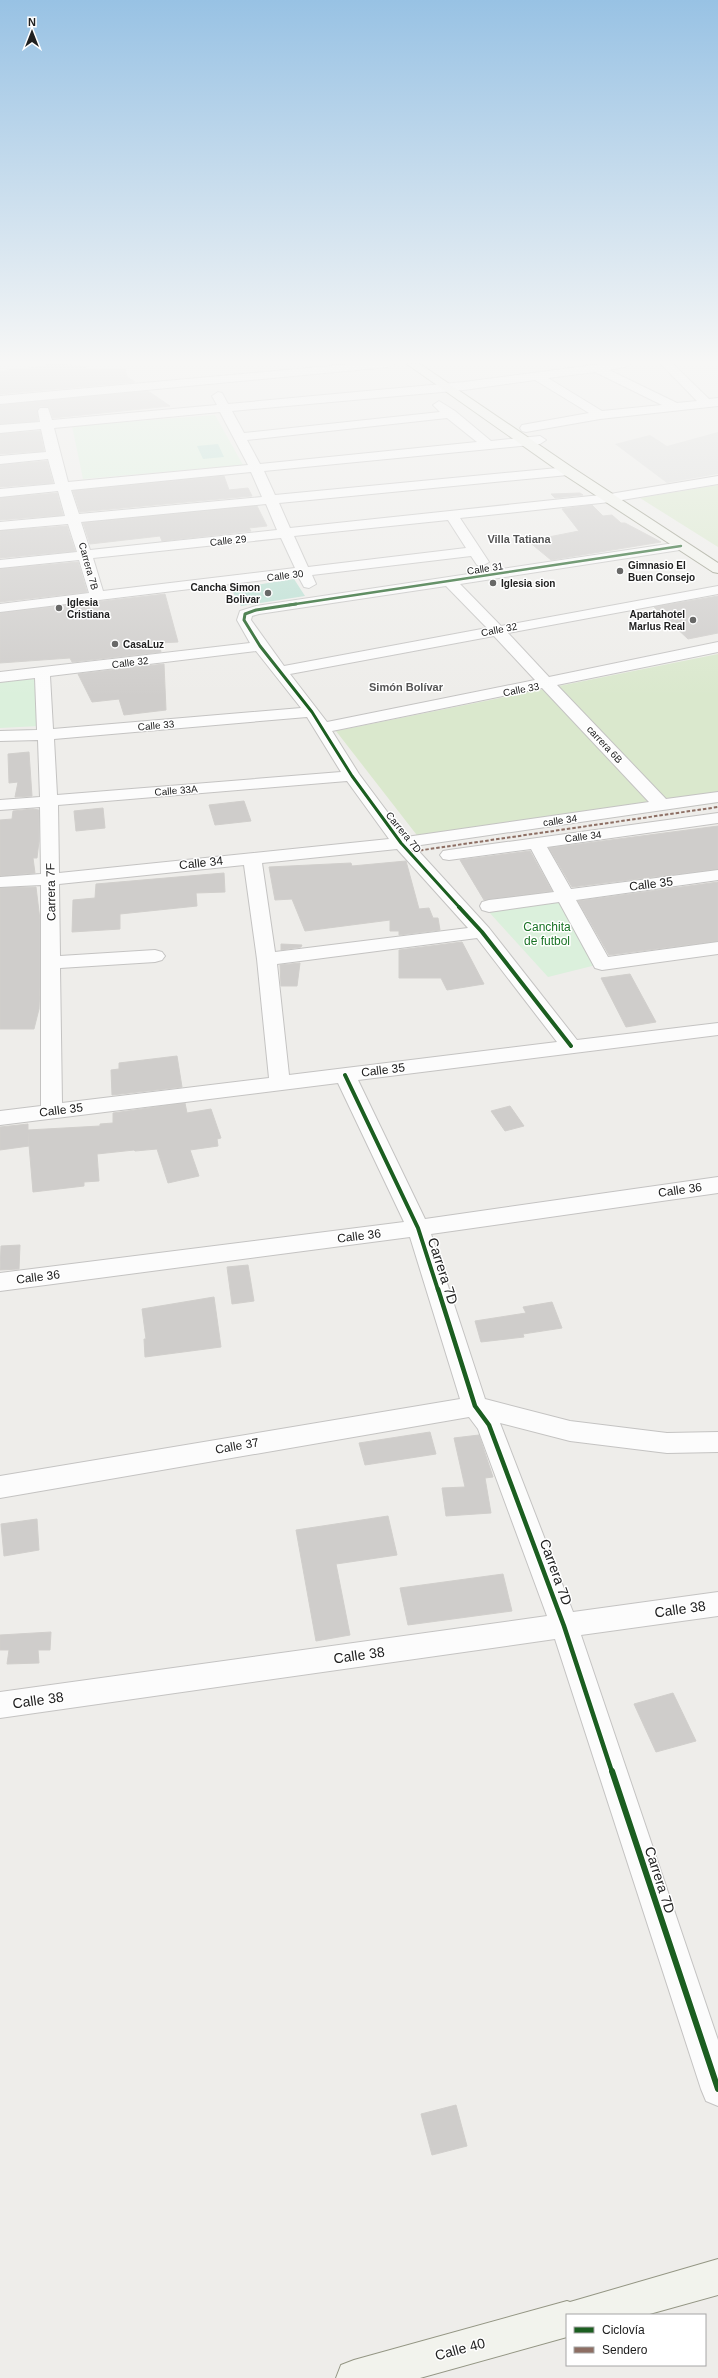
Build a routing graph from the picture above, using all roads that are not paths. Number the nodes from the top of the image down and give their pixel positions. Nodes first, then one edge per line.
1 (60, 475) edge
2 (182, 475) edge
3 (259, 475) edge
4 (517, 475) edge
5 (577, 475) edge
6 (584, 475) edge
7 (718, 480) edge
8 (64, 486) junction
9 (0, 493) edge
10 (616, 497) junction
11 (271, 499) junction
12 (452, 516) junction
13 (75, 519) junction
14 (0, 526) edge
15 (285, 534) junction
16 (681, 546) junction
17 (475, 551) junction
18 (86, 556) junction
19 (718, 557) edge
20 (0, 564) edge
21 (718, 569) edge
22 (304, 572) junction
23 (490, 575) junction
24 (451, 582) junction
25 (718, 590) edge
26 (98, 597) junction
27 (316, 602) junction
28 (0, 608) edge
29 (244, 614) joint
30 (496, 630) junction
31 (260, 646) junction
32 (718, 647) edge
33 (281, 671) junction
34 (42, 672) junction
35 (0, 677) edge
36 (549, 683) junction
37 (312, 712) junction
38 (323, 728) junction
39 (44, 735) junction
40 (0, 736) edge
41 (352, 776) junction
42 (718, 797) edge
43 (49, 800) junction
44 (0, 805) edge
45 (662, 805) junction
46 (718, 818) edge
47 (536, 842) junction
48 (401, 844) junction
49 (449, 855) dead end
50 (252, 858) junction
51 (718, 876) edge
52 (51, 879) junction
53 (0, 882) edge
54 (565, 895) junction
55 (489, 906) dead end
56 (482, 932) junction
57 (718, 948) edge
58 (155, 956) dead end
59 (268, 959) junction
60 (51, 963) junction
61 (718, 1029) edge
62 (571, 1046) junction
63 (345, 1075) junction
64 (280, 1083) junction
65 (52, 1112) junction
66 (0, 1118) edge
67 (718, 1185) edge
68 (418, 1228) junction
69 (0, 1282) edge
70 (475, 1406) junction
71 (718, 1442) edge
72 (0, 1486) edge
73 (718, 1604) edge
74 (564, 1626) junction
75 (0, 1706) edge
76 (718, 2089) edge
77 (718, 2278) edge
78 (586, 2314) edge
79 (566, 2319) edge
80 (354, 2378) edge

1 - 8 street, Carrera 7B
2 - 8 street
3 - 11 street
4 - 11 street
5 - 10 main road
6 - 10 main road
7 - 10 street, Calle 29
8 - 9 street
8 - 13 street, Carrera 7B
10 - 12 street, Calle 29
10 - 16 main road
10 - 19 main road
11 - 13 street
11 - 15 street
12 - 15 street, Calle 29
12 - 17 street
13 - 14 street
13 - 18 street, Carrera 7B
15 - 18 street, Calle 29
15 - 22 street
16 - 21 main road
16 - 23 street, Calle 31
17 - 22 street, Calle 30
17 - 23 street
18 - 20 street, Calle 29
18 - 26 street, Carrera 7B
22 - 26 street, Calle 30
22 - 27 street
23 - 24 street, Calle 31
24 - 27 street, Calle 31
24 - 30 street
25 - 30 street, Calle 32
26 - 28 street, Calle 30
27 - 29 street, Calle 31
29 - 31 street, Carrera 7D
30 - 33 street, Calle 32
30 - 36 street
31 - 33 street, Carrera 7D
31 - 34 street, Calle 32
32 - 36 street, Calle 33
33 - 37 street, Carrera 7D
34 - 35 street, Calle 32
34 - 39 street, Carrera 7F
36 - 38 street, Calle 33
36 - 45 street, carrera 6B
37 - 38 street, Carrera 7D
37 - 39 street, Calle 33
38 - 41 street, Carrera 7D
39 - 40 street, Calle 33
39 - 43 street, Carrera 7F
41 - 43 street, Calle 33A
41 - 48 street, Carrera 7D
42 - 45 street, calle 34
43 - 44 street, Calle 33A
43 - 52 street, Carrera 7F
45 - 48 street, calle 34
46 - 47 street, Calle 34
47 - 49 street, Calle 34
47 - 54 street
48 - 50 street, Calle 34
48 - 56 street, Carrera 7D
50 - 52 street, Calle 34
50 - 59 street
51 - 54 street, Calle 35
52 - 53 street, Calle 34
52 - 60 street, Carrera 7F
54 - 55 street, Calle 35
54 - 57 street
56 - 59 street
56 - 62 street, Carrera 7D
58 - 60 street
59 - 64 street
60 - 65 street, Carrera 7F
61 - 62 street, Calle 35
62 - 63 street, Calle 35
63 - 64 street, Calle 35
63 - 68 street, Carrera 7D
64 - 65 street, Calle 35
65 - 66 street, Calle 35
67 - 68 street, Calle 36
68 - 69 street, Calle 36
68 - 70 street, Carrera 7D
70 - 71 street
70 - 72 street, Calle 37
70 - 74 street, Carrera 7D
73 - 74 street, Calle 38
74 - 75 street, Calle 38
74 - 76 street, Carrera 7D
77 - 78 main road
79 - 80 main road, Calle 40

